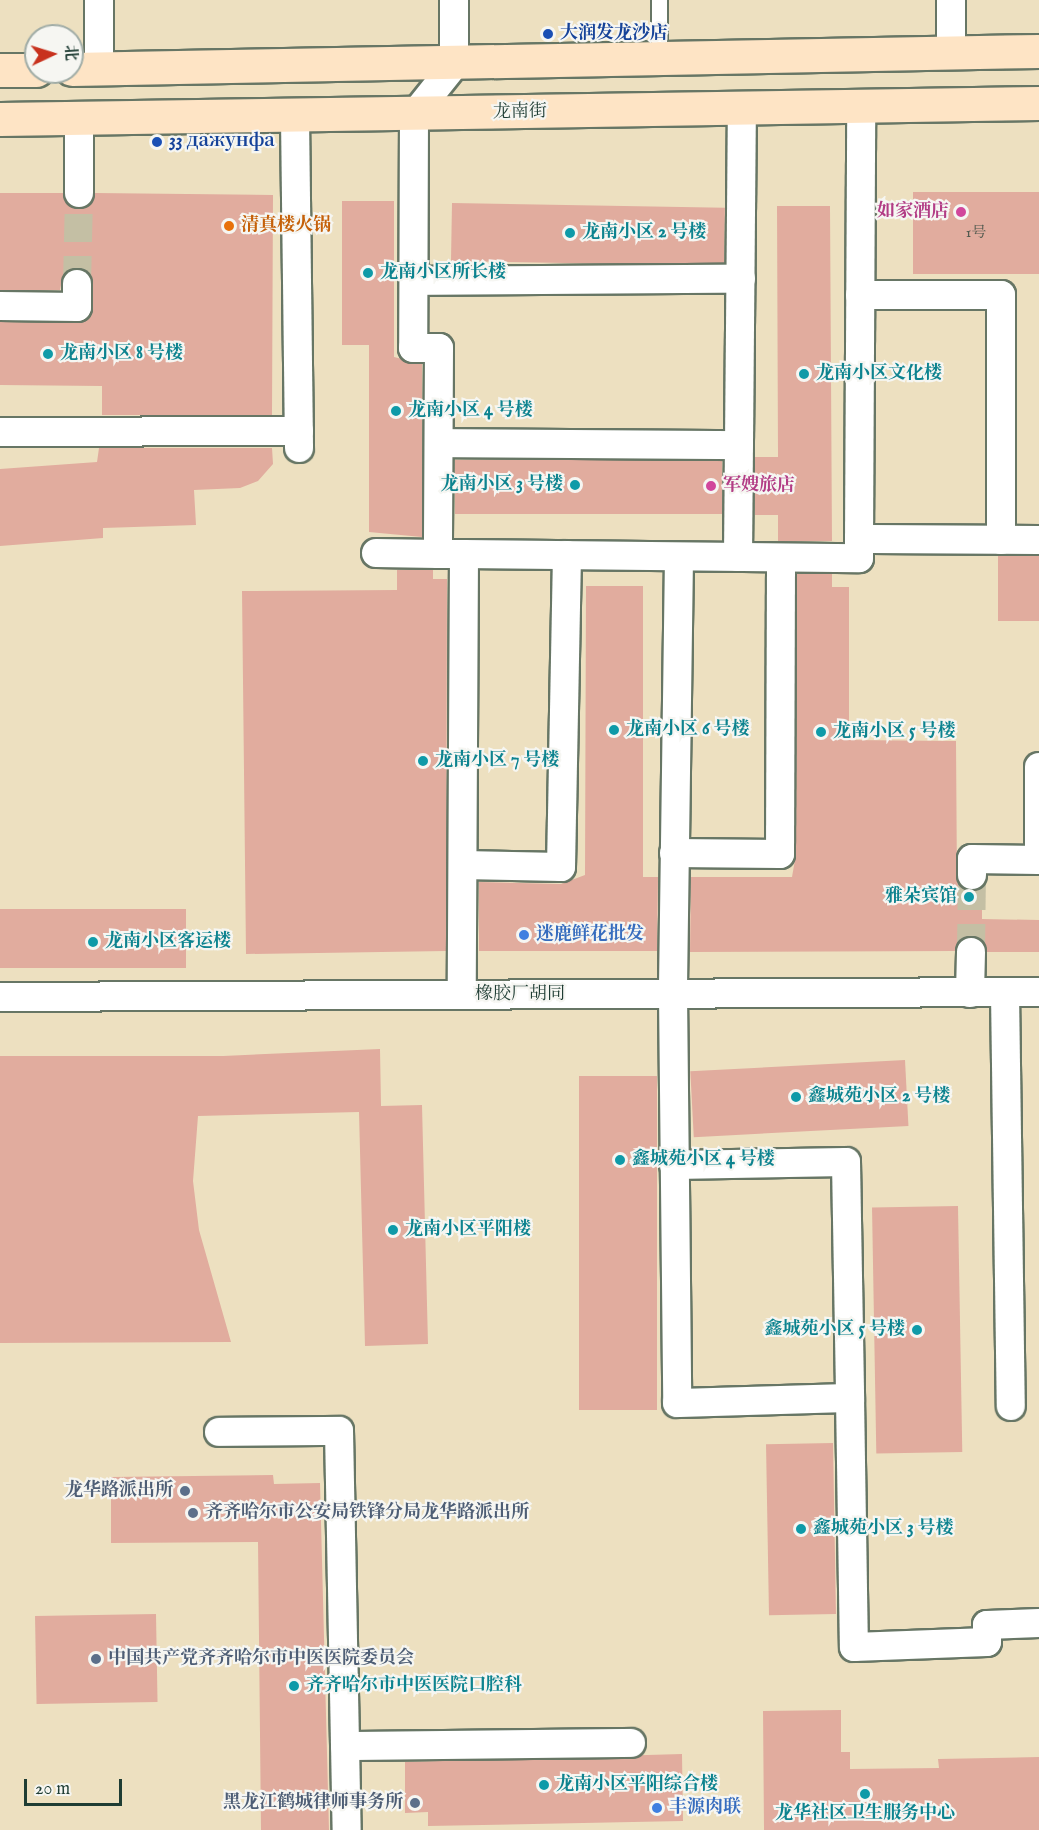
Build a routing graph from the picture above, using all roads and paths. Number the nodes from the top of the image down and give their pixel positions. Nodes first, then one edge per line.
1 (99, 0) edge
2 (454, 0) edge
3 (659, 0) edge
4 (951, 0) edge
5 (1039, 51) edge
6 (951, 53) junction
7 (659, 60) junction
8 (454, 65) junction
9 (85, 69) edge
10 (0, 70) edge
11 (24, 70) edge
12 (1039, 103) edge
13 (861, 107) junction
14 (742, 109) junction
15 (414, 115) junction
16 (295, 117) junction
17 (79, 118) junction
18 (0, 119) edge
19 (79, 193) tunnel mouth
20 (741, 279) junction
21 (414, 281) junction
22 (77, 285) tunnel mouth
23 (860, 295) junction
24 (0, 306) edge
25 (0, 432) edge
26 (439, 443) junction
27 (739, 446) junction
28 (859, 539) junction
29 (1001, 540) junction
30 (1039, 540) edge
31 (376, 553) dead end
32 (451, 554) junction
33 (567, 555) junction
34 (679, 557) junction
35 (738, 558) junction
36 (781, 558) junction
37 (1039, 767) edge
38 (674, 853) junction
39 (463, 865) junction
40 (972, 876) tunnel mouth
41 (971, 952) tunnel mouth
42 (1039, 992) edge
43 (970, 993) junction
44 (1005, 993) junction
45 (673, 994) junction
46 (462, 995) junction
47 (0, 997) edge
48 (674, 1165) junction
49 (850, 1398) junction
50 (1011, 1406) dead end
51 (219, 1432) dead end
52 (1039, 1623) edge
53 (631, 1743) dead end
54 (345, 1746) junction
55 (347, 1830) edge

1 - 9 street
2 - 8 street
3 - 7 lane
4 - 6 street
5 - 6 main road
6 - 7 main road
7 - 8 main road
8 - 9 main road
8 - 15 street
10 - 11 main road
12 - 13 main road, 龙南街
13 - 14 main road, 龙南街
13 - 23 street
14 - 15 main road, 龙南街
14 - 20 street
15 - 16 main road, 龙南街
15 - 21 street
16 - 17 main road, 龙南街
16 - 25 street
17 - 18 main road, 龙南街
17 - 19 street
20 - 21 street
20 - 27 street
21 - 26 street
22 - 24 street
23 - 28 street
23 - 29 street
26 - 27 street
26 - 32 street
27 - 35 street
28 - 29 street
28 - 36 street
29 - 30 street
31 - 32 street
32 - 33 street
32 - 39 street
33 - 34 street
33 - 39 street
34 - 35 street
34 - 38 street
35 - 36 street
36 - 38 street
37 - 40 street
38 - 45 street
39 - 46 street
41 - 43 street
42 - 44 street, 橡胶厂胡同
43 - 44 street, 橡胶厂胡同
43 - 45 street, 橡胶厂胡同
44 - 50 street
45 - 46 street, 橡胶厂胡同
45 - 48 street
46 - 47 street, 橡胶厂胡同
48 - 49 street
48 - 49 street
49 - 52 street
51 - 54 street
53 - 54 street
54 - 55 street

